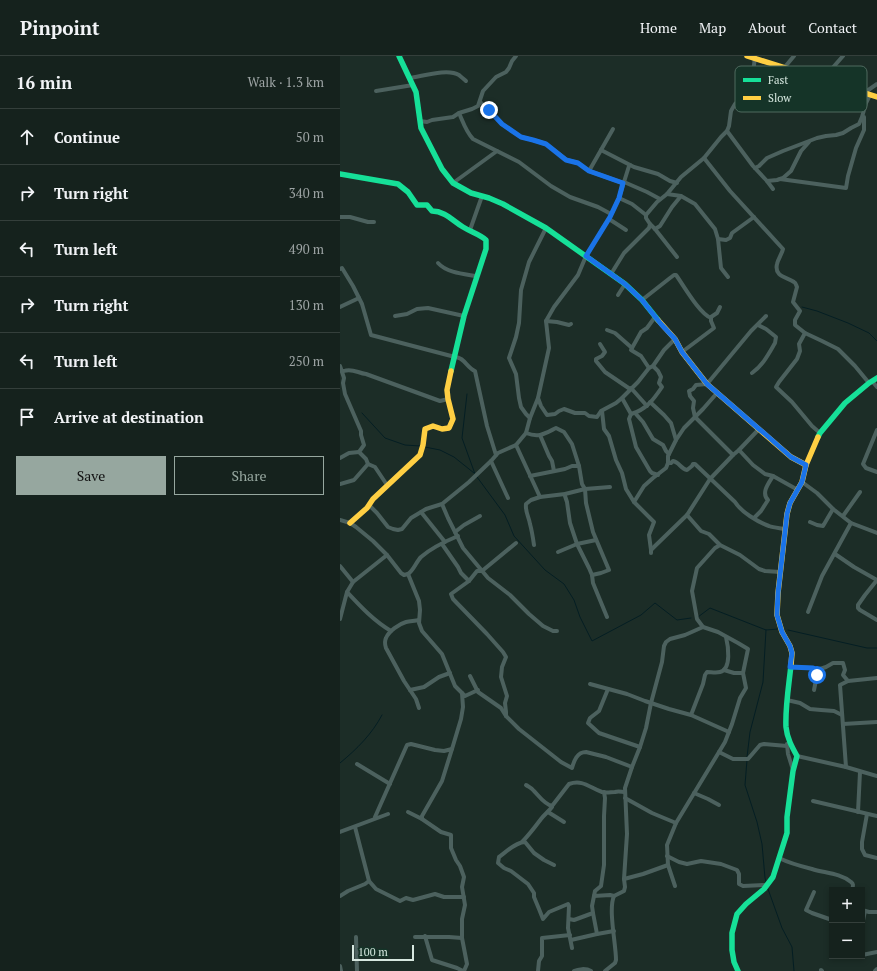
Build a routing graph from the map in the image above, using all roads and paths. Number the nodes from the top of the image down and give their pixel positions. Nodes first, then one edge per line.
1 (399, 56) edge
2 (516, 56) edge
3 (747, 56) edge
4 (794, 56) edge
5 (843, 56) edge
6 (755, 57) edge
7 (779, 66) edge
8 (786, 66) edge
9 (834, 66) edge
10 (410, 78) junction
11 (466, 81) dead end
12 (877, 84) edge
13 (413, 85) junction
14 (376, 91) dead end
15 (867, 92) edge
16 (867, 94) edge
17 (870, 95) junction
18 (877, 97) edge
19 (867, 101) edge
20 (480, 102) junction
21 (735, 104) edge
22 (459, 113) junction
23 (864, 113) joint
24 (420, 120) junction
25 (613, 129) dead end
26 (727, 131) junction
27 (809, 141) junction
28 (600, 150) junction
29 (497, 151) junction
30 (704, 158) junction
31 (630, 165) junction
32 (755, 168) junction
33 (589, 171) junction
34 (340, 174) edge
35 (780, 179) junction
36 (670, 181) junction
37 (767, 181) junction
38 (624, 182) junction
39 (453, 183) junction
40 (677, 183) junction
41 (672, 187) junction
42 (773, 189) dead end
43 (667, 194) junction
44 (482, 196) junction
45 (681, 196) junction
46 (619, 198) junction
47 (660, 199) junction
48 (611, 214) junction
49 (646, 215) junction
50 (340, 217) edge
51 (754, 217) junction
52 (608, 219) junction
53 (374, 222) dead end
54 (650, 224) junction
55 (546, 228) junction
56 (655, 228) junction
57 (470, 230) junction
58 (626, 230) dead end
59 (718, 239) junction
60 (586, 256) junction
61 (677, 257) dead end
62 (438, 263) dead end
63 (340, 269) edge
64 (611, 274) junction
65 (476, 276) junction
66 (728, 277) dead end
67 (625, 284) junction
68 (618, 295) dead end
69 (359, 298) junction
70 (642, 300) junction
71 (340, 307) edge
72 (720, 307) dead end
73 (395, 316) dead end
74 (464, 316) junction
75 (766, 316) dead end
76 (655, 317) junction
77 (711, 318) junction
78 (546, 321) junction
79 (571, 324) dead end
80 (758, 325) junction
81 (607, 330) dead end
82 (805, 333) junction
83 (675, 339) junction
84 (600, 344) dead end
85 (632, 348) junction
86 (682, 352) junction
87 (455, 357) junction
88 (340, 366) edge
89 (651, 367) junction
90 (342, 371) junction
91 (752, 374) dead end
92 (873, 381) edge
93 (707, 384) junction
94 (877, 387) edge
95 (631, 389) junction
96 (716, 393) junction
97 (538, 398) junction
98 (622, 398) junction
99 (448, 400) junction
100 (649, 404) junction
101 (602, 411) junction
102 (633, 413) junction
103 (695, 417) junction
104 (530, 418) junction
105 (759, 429) junction
106 (877, 430) edge
107 (526, 433) junction
108 (820, 433) junction
109 (540, 436) junction
110 (676, 440) junction
111 (516, 445) junction
112 (739, 450) junction
113 (359, 452) junction
114 (669, 454) junction
115 (733, 455) junction
116 (496, 456) junction
117 (340, 458) edge
118 (491, 461) junction
119 (668, 463) junction
120 (368, 464) junction
121 (806, 465) junction
122 (579, 466) junction
123 (554, 471) junction
124 (877, 472) edge
125 (658, 475) junction
126 (530, 476) junction
127 (772, 476) junction
128 (710, 479) junction
129 (802, 482) junction
130 (340, 484) edge
131 (387, 485) junction
132 (610, 487) dead end
133 (585, 489) junction
134 (798, 490) junction
135 (860, 492) dead end
136 (565, 494) junction
137 (540, 497) junction
138 (508, 498) dead end
139 (634, 502) junction
140 (442, 504) junction
141 (369, 505) junction
142 (833, 509) junction
143 (421, 512) junction
144 (687, 515) junction
145 (480, 516) dead end
146 (843, 516) junction
147 (754, 518) junction
148 (340, 520) edge
149 (810, 522) dead end
150 (350, 523) junction
151 (851, 523) junction
152 (785, 529) junction
153 (877, 533) edge
154 (456, 534) junction
155 (596, 540) junction
156 (443, 543) junction
157 (516, 543) dead end
158 (577, 544) junction
159 (534, 545) dead end
160 (720, 545) junction
161 (558, 552) dead end
162 (835, 554) junction
163 (387, 555) junction
164 (340, 566) edge
165 (482, 571) junction
166 (780, 572) junction
167 (408, 574) junction
168 (592, 575) junction
169 (877, 580) edge
170 (469, 581) junction
171 (353, 582) junction
172 (347, 592) junction
173 (808, 612) dead end
174 (607, 617) dead end
175 (340, 619) edge
176 (419, 620) junction
177 (877, 620) edge
178 (703, 627) junction
179 (391, 631) junction
180 (557, 631) dead end
181 (726, 636) junction
182 (790, 667) junction
183 (724, 670) junction
184 (817, 670) junction
185 (450, 673) junction
186 (743, 673) junction
187 (470, 676) dead end
188 (877, 678) edge
189 (848, 681) junction
190 (590, 684) dead end
191 (608, 689) junction
192 (410, 690) junction
193 (478, 690) junction
194 (814, 690) dead end
195 (462, 694) junction
196 (787, 700) junction
197 (651, 703) junction
198 (419, 708) dead end
199 (691, 715) junction
200 (842, 715) junction
201 (506, 716) junction
202 (877, 722) edge
203 (843, 724) junction
204 (728, 732) junction
205 (788, 736) junction
206 (787, 746) junction
207 (640, 748) junction
208 (452, 749) junction
209 (719, 752) junction
210 (797, 756) junction
211 (357, 764) dead end
212 (632, 767) junction
213 (846, 767) junction
214 (793, 771) junction
215 (860, 772) junction
216 (877, 776) edge
217 (390, 784) junction
218 (526, 785) dead end
219 (604, 792) junction
220 (625, 792) junction
221 (694, 793) junction
222 (625, 798) junction
223 (813, 801) dead end
224 (719, 805) dead end
225 (552, 806) junction
226 (408, 812) dead end
227 (548, 812) junction
228 (858, 812) junction
229 (388, 814) dead end
230 (867, 814) junction
231 (877, 816) edge
232 (374, 817) dead end
233 (422, 819) junction
234 (564, 822) dead end
235 (676, 823) junction
236 (355, 827) junction
237 (340, 832) edge
238 (522, 842) junction
239 (667, 856) junction
240 (779, 858) junction
241 (877, 858) edge
242 (554, 865) dead end
243 (668, 865) junction
244 (624, 879) junction
245 (369, 881) junction
246 (766, 885) junction
247 (675, 886) dead end
248 (853, 887) edge
249 (814, 892) dead end
250 (340, 896) edge
251 (594, 896) junction
252 (614, 896) junction
253 (464, 897) junction
254 (539, 908) junction
255 (865, 910) edge
256 (549, 912) junction
257 (877, 912) edge
258 (592, 913) junction
259 (569, 919) junction
260 (829, 919) edge
261 (614, 931) junction
262 (596, 934) junction
263 (570, 935) junction
264 (426, 936) junction
265 (356, 937) dead end
266 (415, 937) dead end
267 (462, 938) junction
268 (571, 940) junction
269 (572, 948) dead end
270 (877, 952) edge
271 (865, 955) edge
272 (340, 966) edge
273 (341, 971) edge
274 (357, 971) edge
275 (464, 971) edge
276 (538, 971) edge
277 (574, 971) edge
278 (590, 971) edge
279 (606, 971) edge
280 (738, 971) edge

1 - 10 street
2 - 20 street
3 - 6 street
4 - 8 street
5 - 9 street
6 - 7 street
10 - 11 street
10 - 13 street
12 - 15 street
13 - 14 street
13 - 24 street
16 - 17 street
17 - 18 street
17 - 19 street
20 - 22 street
20 - 33 street
21 - 26 street
22 - 24 street
22 - 29 street
23 - 27 street
23 - 35 street
24 - 39 street
25 - 28 street
26 - 30 street
26 - 32 street
27 - 32 street
27 - 35 street
28 - 31 street
28 - 33 street
29 - 39 street
29 - 48 street
30 - 40 street
30 - 51 street
31 - 36 street
31 - 38 street
32 - 37 street
33 - 38 street
34 - 57 street
35 - 37 street
36 - 40 street
36 - 41 street
37 - 42 street
38 - 46 street
38 - 47 street
39 - 44 street
40 - 41 street
41 - 43 street
43 - 45 street
43 - 47 street
44 - 55 street
44 - 57 street
45 - 56 street
45 - 59 street
46 - 48 street
46 - 49 street
47 - 49 street
48 - 52 street
49 - 54 street
50 - 53 street
51 - 59 street
51 - 82 street
52 - 58 street
52 - 60 street
54 - 56 street
54 - 64 street
55 - 60 street
55 - 104 street
56 - 61 street
57 - 65 street
59 - 66 street
60 - 64 street
60 - 78 street
62 - 65 street
63 - 69 street
64 - 67 street
65 - 74 street
67 - 68 street
67 - 70 street
69 - 71 street
69 - 87 street
70 - 76 street
70 - 77 street
72 - 77 street
73 - 74 street
74 - 87 street
75 - 80 street
76 - 83 street
76 - 85 street
77 - 86 street
78 - 79 street
78 - 97 street
80 - 91 street
80 - 93 street
81 - 85 street
82 - 92 street
82 - 108 street
83 - 86 street
83 - 89 street
84 - 95 street
85 - 89 street
86 - 93 street
87 - 99 street
87 - 116 street
88 - 90 street
89 - 95 street
89 - 100 street
90 - 99 street
90 - 113 street
92 - 94 street
92 - 108 street
93 - 96 street
93 - 103 street
95 - 98 street
95 - 100 street
96 - 103 street
96 - 105 street
97 - 101 street
97 - 104 street
98 - 101 street
98 - 102 street
99 - 131 street
100 - 102 street
100 - 110 street
101 - 139 street
102 - 114 street
102 - 125 street
103 - 110 street
103 - 115 street
104 - 107 street
105 - 112 street
105 - 121 street
106 - 124 street
107 - 109 street
107 - 111 street
108 - 121 street
109 - 122 street
109 - 123 street
110 - 114 street
111 - 116 street
111 - 126 street
112 - 115 street
112 - 127 street
113 - 117 street
113 - 120 street
114 - 119 street
115 - 128 street
116 - 118 street
118 - 138 street
118 - 140 street
119 - 125 street
119 - 128 street
120 - 130 street
120 - 131 street
121 - 129 street
122 - 123 street
122 - 133 street
123 - 126 street
125 - 139 street
126 - 137 street
127 - 134 street
127 - 147 street
128 - 144 street
128 - 147 street
129 - 134 street
129 - 142 street
131 - 141 street
132 - 133 street
133 - 136 street
133 - 155 street
134 - 152 street
135 - 146 street
136 - 137 street
136 - 158 street
137 - 159 street
139 - 144 street
140 - 143 street
140 - 154 street
141 - 143 street
141 - 150 street
142 - 146 street
142 - 149 street
143 - 156 street
144 - 160 street
145 - 154 street
146 - 151 street
147 - 152 street
148 - 150 street
150 - 163 street
151 - 153 street
151 - 162 street
152 - 166 street
154 - 156 street
154 - 165 street
155 - 158 street
155 - 168 street
156 - 167 street
156 - 170 street
157 - 165 street
158 - 161 street
158 - 168 street
160 - 166 street
160 - 178 street
162 - 169 street
162 - 173 street
163 - 167 street
163 - 171 street
164 - 171 street
165 - 170 street
165 - 180 street
166 - 182 street
167 - 176 street
168 - 174 street
169 - 177 street
170 - 201 street
171 - 172 street
172 - 175 street
172 - 179 street
176 - 179 street
176 - 185 street
178 - 181 street
178 - 197 street
179 - 192 street
181 - 183 street
181 - 186 street
182 - 184 street
182 - 196 street
183 - 186 street
183 - 199 street
184 - 189 street
184 - 194 street
185 - 192 street
185 - 195 street
186 - 204 street
187 - 193 street
188 - 189 street
189 - 200 street
190 - 191 street
191 - 197 street
191 - 207 street
192 - 198 street
193 - 195 street
193 - 201 street
195 - 208 street
196 - 200 street
196 - 205 street
197 - 199 street
197 - 207 street
199 - 204 street
200 - 203 street
201 - 212 street
202 - 203 street
203 - 213 street
204 - 209 street
205 - 206 street
205 - 210 street
206 - 209 street
206 - 214 street
207 - 212 street
208 - 217 street
208 - 233 street
209 - 221 street
210 - 213 street
210 - 214 street
211 - 217 street
212 - 220 street
213 - 215 street
214 - 240 street
215 - 216 street
215 - 228 street
217 - 232 street
218 - 225 street
219 - 220 street
219 - 225 street
219 - 251 street
220 - 222 street
221 - 224 street
221 - 235 street
222 - 235 street
222 - 244 street
223 - 228 street
225 - 227 street
226 - 233 street
227 - 234 street
227 - 238 street
228 - 230 street
229 - 236 street
230 - 231 street
230 - 241 street
233 - 253 street
235 - 239 street
236 - 237 street
236 - 245 street
238 - 242 street
238 - 254 street
239 - 243 street
239 - 246 street
240 - 246 street
240 - 248 street
243 - 244 street
243 - 247 street
244 - 252 street
245 - 250 street
245 - 253 street
246 - 280 street
249 - 260 street
251 - 252 street
251 - 258 street
252 - 261 street
253 - 267 street
254 - 256 street
254 - 256 street
255 - 257 street
256 - 259 street
258 - 259 street
258 - 262 street
259 - 263 street
261 - 262 street
261 - 279 street
262 - 268 street
263 - 268 street
263 - 276 street
264 - 266 street
264 - 267 street
264 - 275 street
265 - 274 street
267 - 275 street
268 - 269 street
270 - 271 street
272 - 273 street
277 - 278 street

